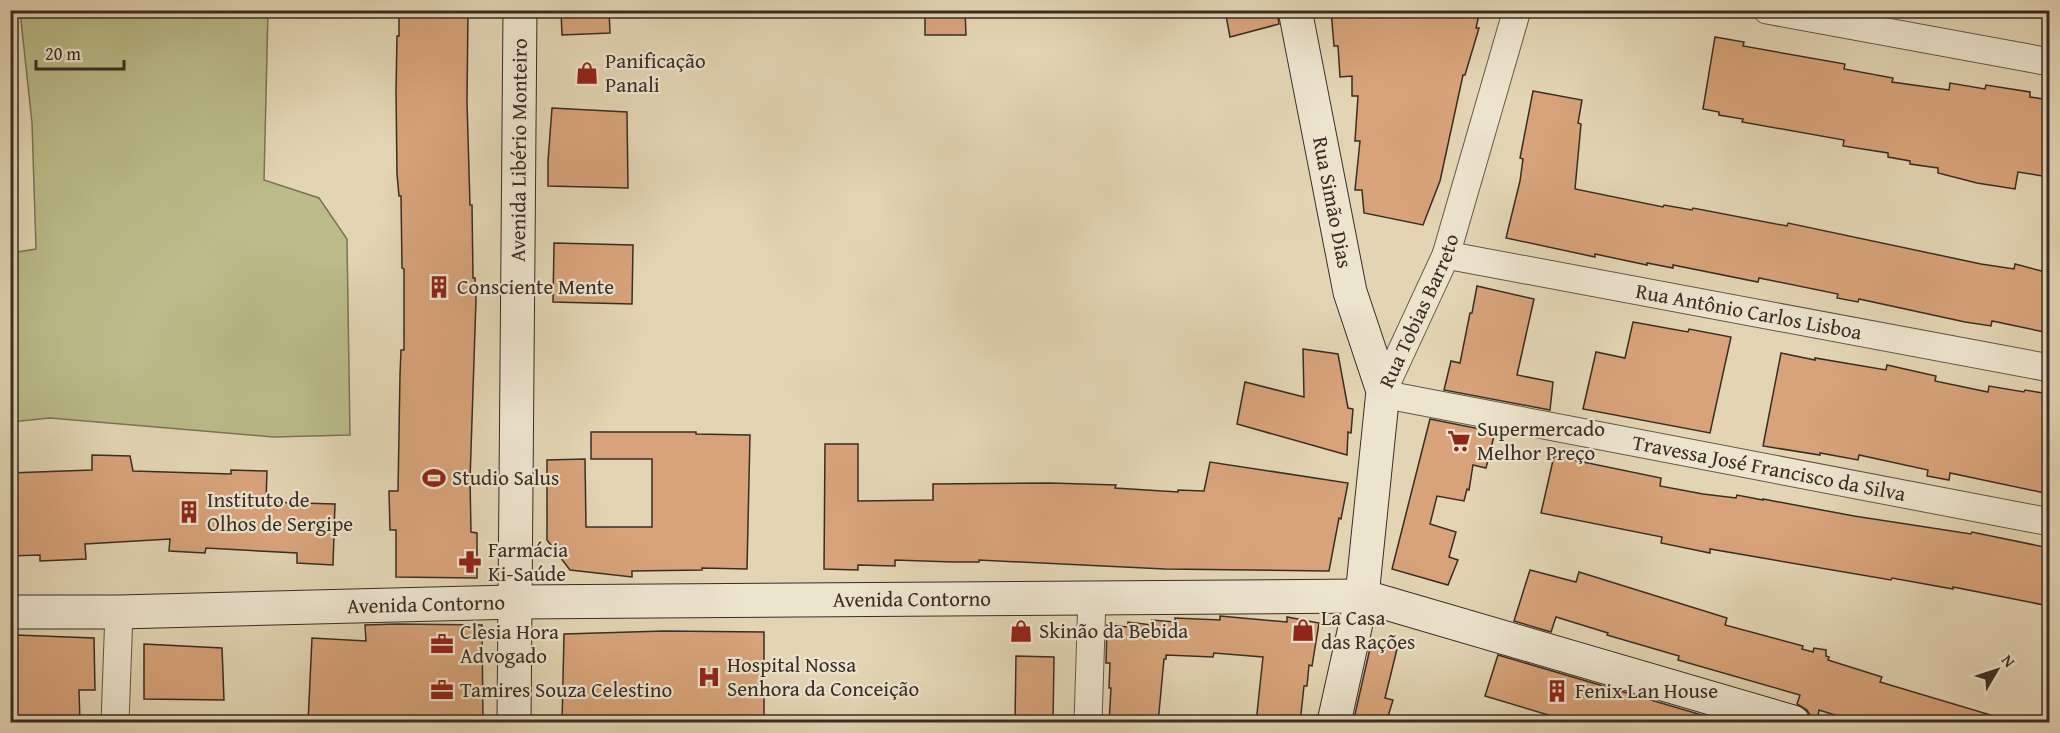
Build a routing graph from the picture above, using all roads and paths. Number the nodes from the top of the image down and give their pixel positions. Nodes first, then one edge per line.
1 (520, 10) edge
2 (1295, 10) edge
3 (1517, 10) edge
4 (1767, 10) edge
5 (2049, 62) edge
6 (1446, 255) junction
7 (2049, 368) edge
8 (1383, 392) junction
9 (2049, 522) edge
10 (1362, 596) junction
11 (1092, 598) junction
12 (515, 602) junction
13 (10, 612) edge
14 (119, 612) junction
15 (115, 723) edge
16 (514, 723) edge
17 (1088, 723) edge
18 (1334, 723) edge
19 (1793, 723) edge

1 - 12 main road, Avenida Libério Monteiro
2 - 8 main road, Rua Simão Dias
3 - 6 street, Rua Tobias Barreto
4 - 5 street
6 - 7 street, Rua Antônio Carlos Lisboa
6 - 8 street, Rua Tobias Barreto
8 - 9 street, Travessa José Francisco da Silva
8 - 10 main road, Rua Tobias Barreto
10 - 11 main road, Avenida Contorno
10 - 18 main road, Rua Tobias Barreto
10 - 19 main road, Avenida Contorno
11 - 12 main road, Avenida Contorno
11 - 17 street
12 - 14 main road, Avenida Contorno
12 - 16 main road, Avenida Libério Monteiro
13 - 14 main road, Avenida Contorno
14 - 15 street

